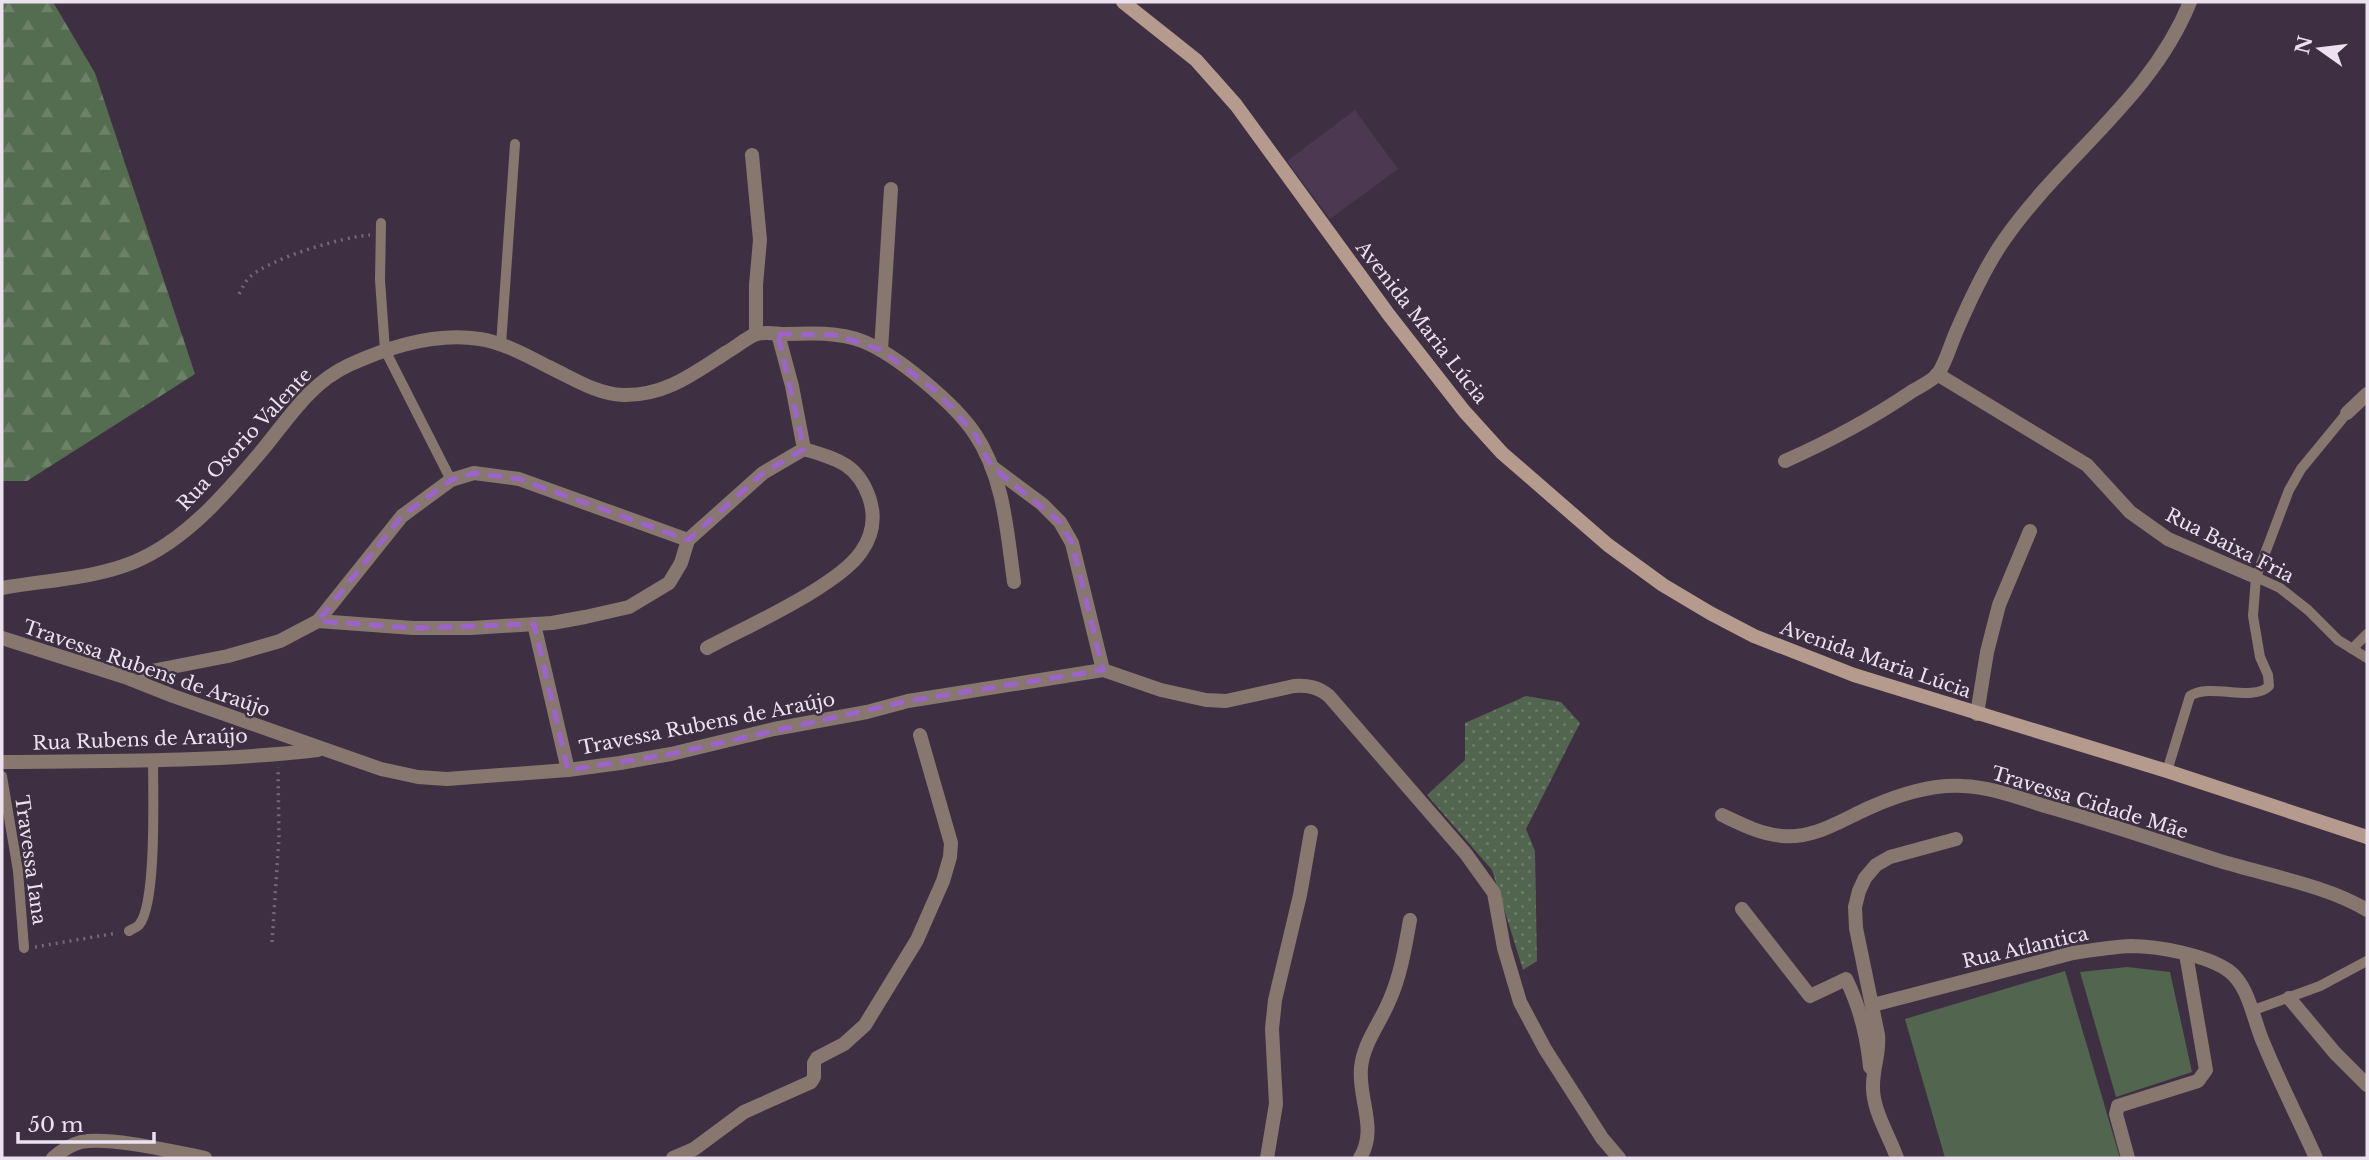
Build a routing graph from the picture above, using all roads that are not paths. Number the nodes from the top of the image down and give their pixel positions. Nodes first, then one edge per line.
1 (1123, 2) edge
2 (2190, 2) edge
3 (515, 144) dead end
4 (752, 155) dead end
5 (891, 189) dead end
6 (381, 223) dead end
7 (756, 333) junction
8 (778, 334) junction
9 (501, 345) junction
10 (385, 350) junction
11 (881, 350) junction
12 (1937, 374) junction
13 (2367, 394) edge
14 (2347, 413) joint
15 (804, 449) junction
16 (1785, 461) dead end
17 (991, 466) junction
18 (451, 480) junction
19 (2030, 531) dead end
20 (688, 540) junction
21 (2256, 577) junction
22 (1014, 582) dead end
23 (2, 588) edge
24 (318, 621) junction
25 (534, 624) junction
26 (2367, 634) edge
27 (2, 638) edge
28 (707, 648) dead end
29 (2352, 649) junction
30 (2367, 658) edge
31 (1103, 670) junction
32 (125, 677) junction
33 (1977, 714) junction
34 (920, 735) dead end
35 (322, 750) junction
36 (153, 760) junction
37 (2, 762) edge
38 (568, 770) junction
39 (2167, 771) junction
40 (2, 776) edge
41 (1722, 815) dead end
42 (1311, 832) dead end
43 (2367, 837) edge
44 (1956, 839) dead end
45 (1742, 909) dead end
46 (2367, 910) edge
47 (1410, 920) dead end
48 (129, 931) road end
49 (24, 948) road end
50 (2186, 954) junction
51 (2367, 961) edge
52 (2289, 998) junction
53 (1873, 1004) junction
54 (2251, 1011) junction
55 (2367, 1085) edge
56 (1872, 1086) junction
57 (52, 1158) edge
58 (205, 1158) edge
59 (673, 1158) edge
60 (1268, 1158) edge
61 (1360, 1158) edge
62 (1619, 1158) edge
63 (1897, 1158) edge
64 (2128, 1158) edge
65 (2316, 1158) edge

1 - 33 main road, Avenida Maria Lúcia
2 - 12 street
3 - 9 lane
4 - 7 street
5 - 11 street
6 - 10 lane
7 - 8 street
7 - 9 street, Rua Osorio Valente
8 - 11 street
8 - 15 street
9 - 10 street, Rua Osorio Valente
10 - 18 lane
10 - 23 street, Rua Osorio Valente
11 - 17 street
12 - 16 street
12 - 21 street, Rua Baixa Fria
13 - 14 street
14 - 21 lane
15 - 20 street
15 - 28 street
17 - 22 street
17 - 31 street
18 - 20 street
18 - 24 street
19 - 33 street
20 - 25 street
21 - 29 lane, Rua Baixa Fria
21 - 39 lane
24 - 25 street
24 - 32 street
25 - 38 street
26 - 29 lane
27 - 32 street, Travessa Rubens de Araújo
29 - 30 lane, Rua Baixa Fria
31 - 38 street, Travessa Rubens de Araújo
31 - 62 street
32 - 35 street, Travessa Rubens de Araújo
33 - 39 main road, Avenida Maria Lúcia
34 - 59 street
35 - 36 street, Rua Rubens de Araújo
35 - 38 street, Travessa Rubens de Araújo
36 - 37 street, Rua Rubens de Araújo
36 - 48 lane
39 - 43 main road, Avenida Maria Lúcia
40 - 49 lane, Travessa Iana
41 - 46 street, Travessa Cidade Mãe
42 - 60 street
44 - 53 street
45 - 56 street
47 - 61 street
50 - 53 street, Rua Atlantica
50 - 54 street, Rua Atlantica
50 - 64 street
51 - 52 lane
52 - 54 lane
52 - 55 street
53 - 56 street
54 - 65 street, Rua Atlantica
56 - 63 street
57 - 58 street

